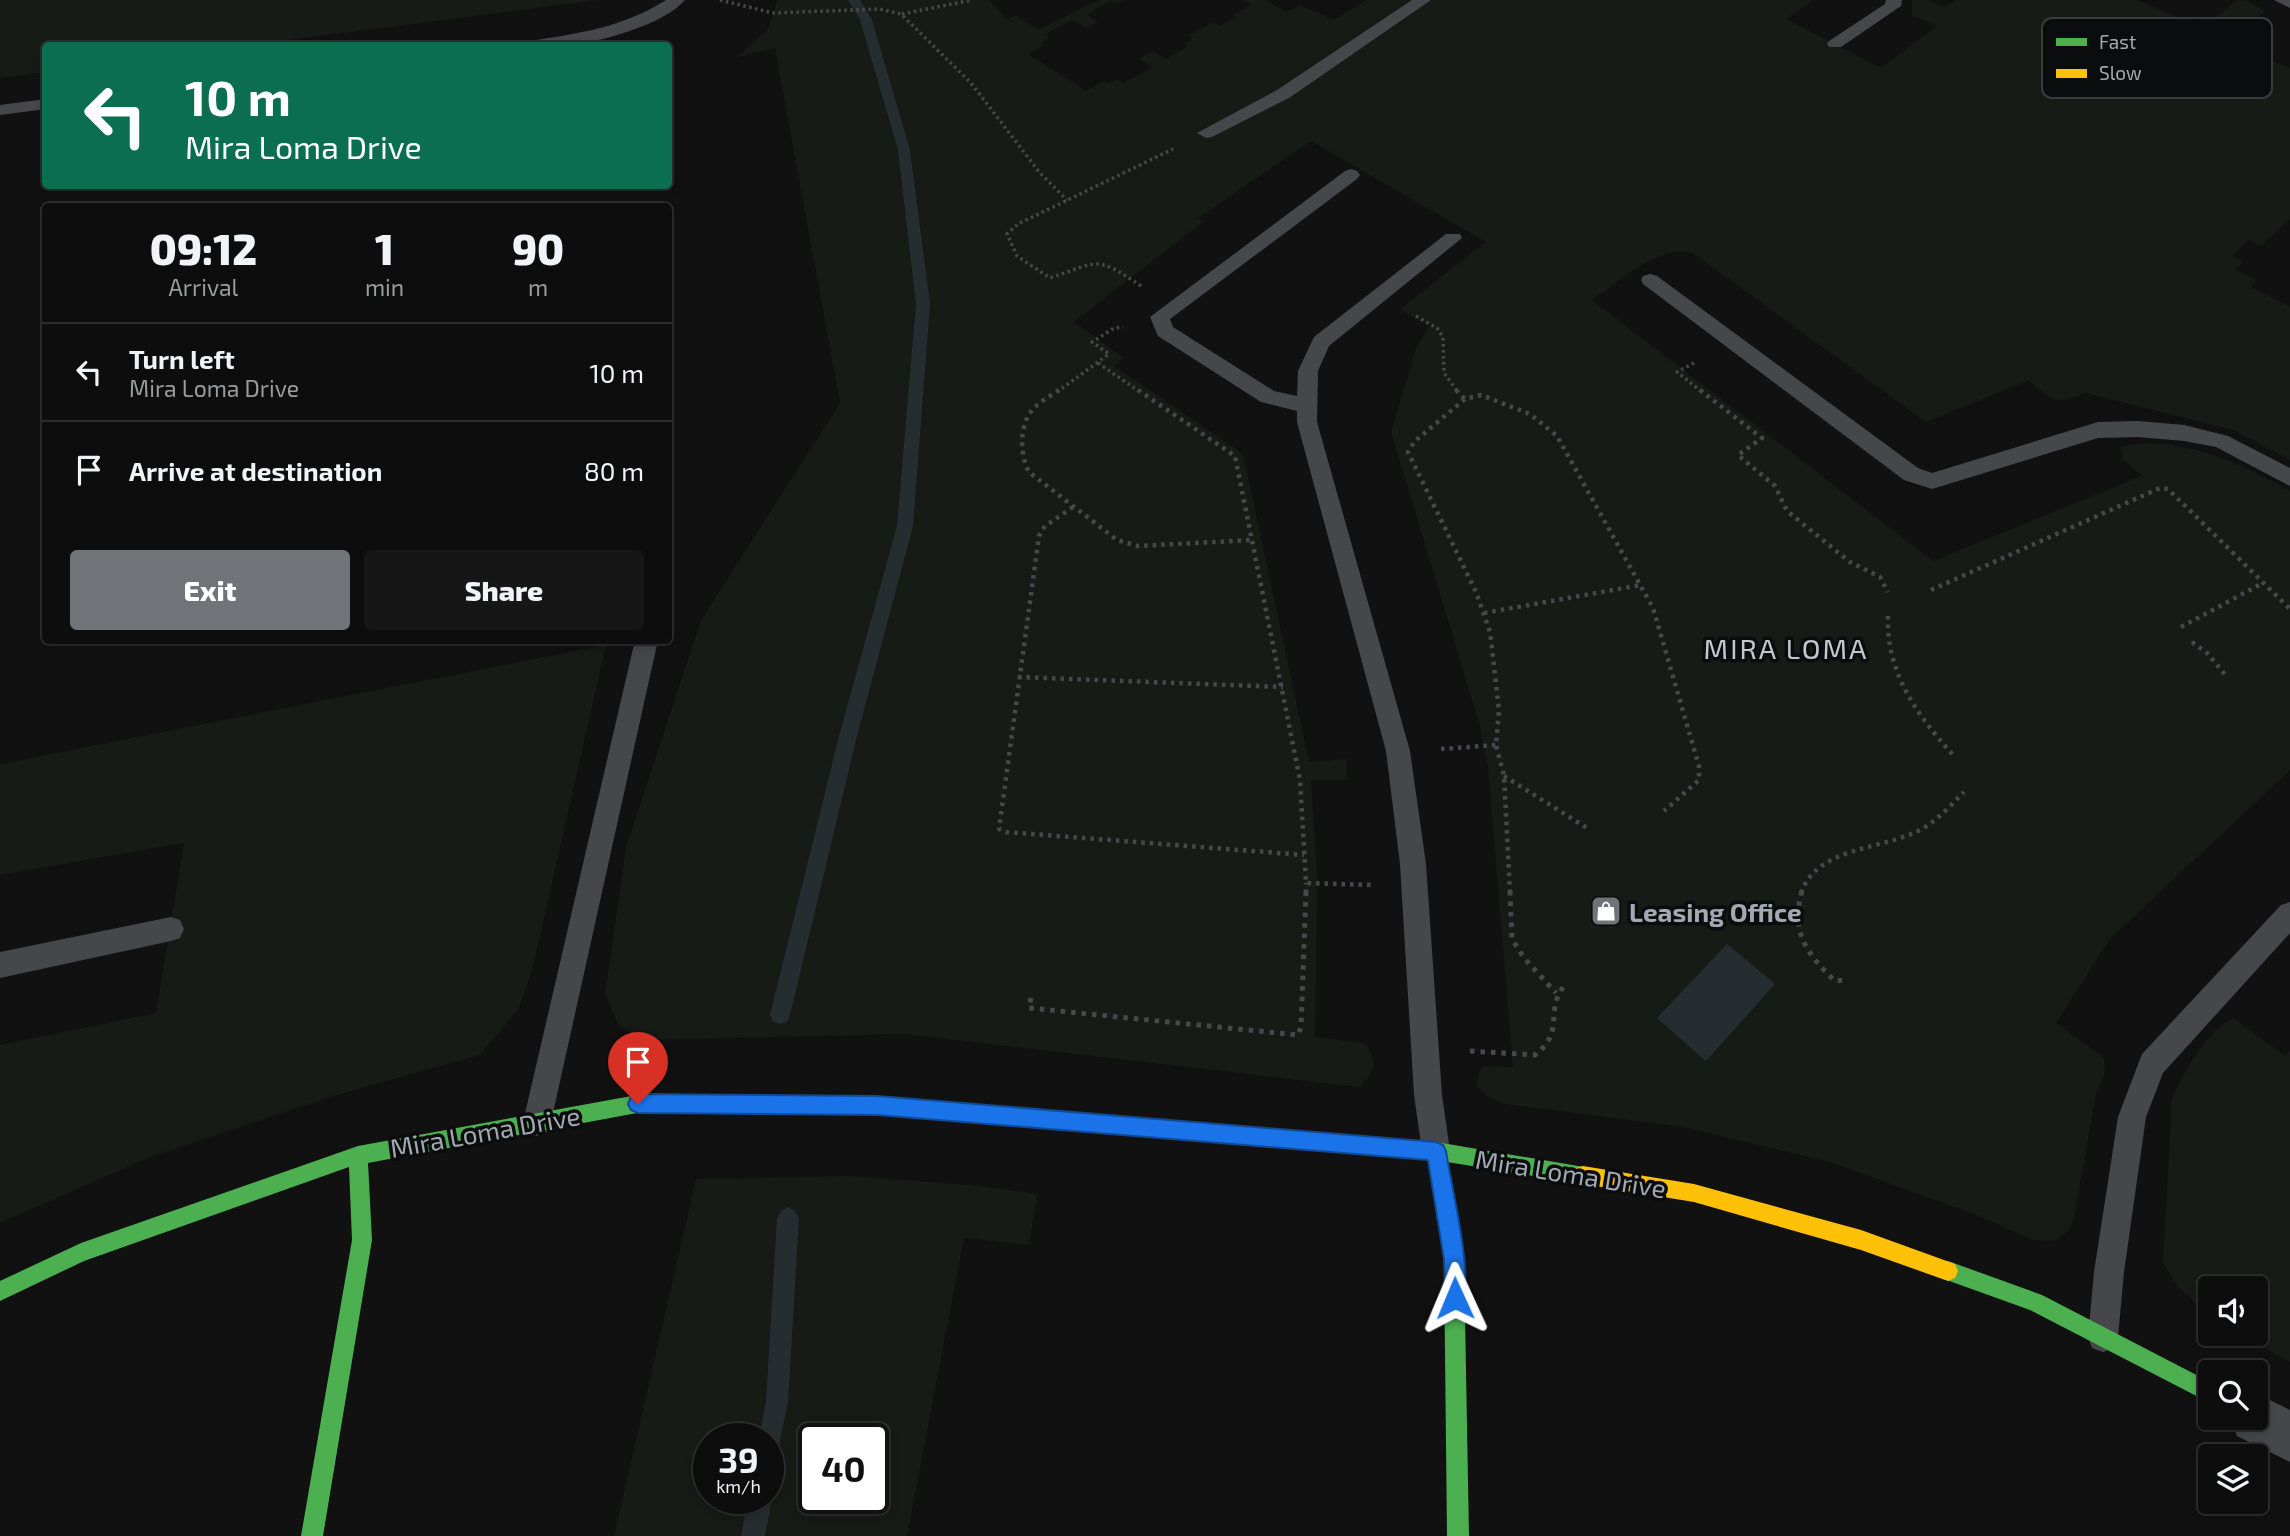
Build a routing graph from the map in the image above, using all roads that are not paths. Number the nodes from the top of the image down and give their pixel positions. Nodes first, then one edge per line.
1 (677, 0) edge
2 (1423, 0) edge
3 (1894, 0) edge
4 (2282, 0) edge
5 (2290, 4) edge
6 (550, 42) edge
7 (1835, 44) dead end
8 (42, 105) edge
9 (0, 110) edge
10 (1206, 133) road end
11 (1351, 175) dead end
12 (1453, 238) dead end
13 (1650, 280) dead end
14 (1308, 406) junction
15 (2290, 478) edge
16 (646, 644) edge
17 (2290, 914) edge
18 (171, 929) dead end
19 (0, 965) edge
20 (537, 1122) junction
21 (1436, 1151) junction
22 (358, 1155) junction
23 (0, 1291) edge
24 (2103, 1337) junction
25 (2198, 1387) edge
26 (2268, 1425) edge
27 (2290, 1437) edge
28 (312, 1536) edge
29 (1458, 1536) edge

1 - 6 lane
2 - 10 lane
3 - 7 lane
4 - 5 lane
8 - 9 lane
11 - 14 lane
12 - 14 lane
13 - 15 lane
14 - 21 lane
16 - 20 lane
17 - 24 lane
18 - 19 lane
20 - 21 street, Mira Loma Drive
20 - 22 street, Mira Loma Drive
21 - 24 street, Mira Loma Drive
21 - 29 street
22 - 23 street, Mira Loma Drive
22 - 28 street
24 - 25 street, Mira Loma Drive
26 - 27 street

